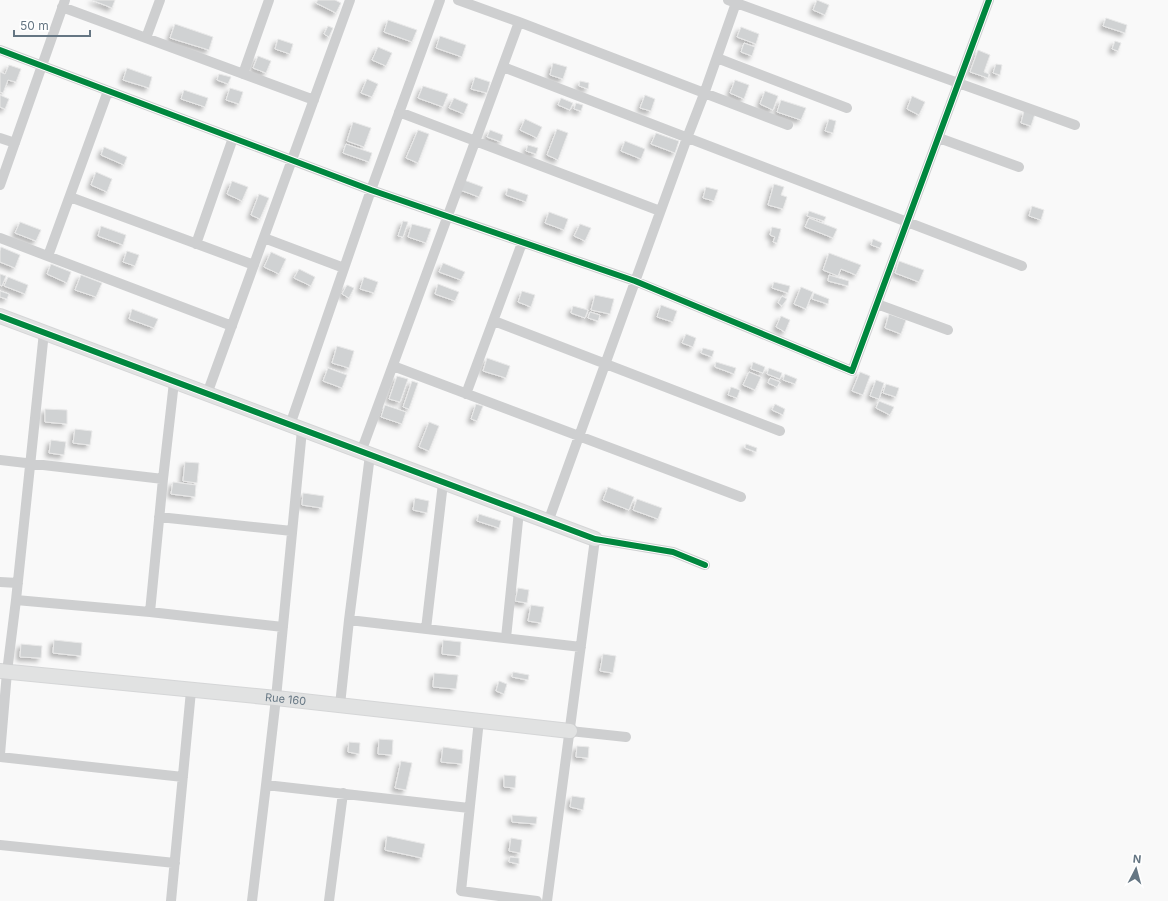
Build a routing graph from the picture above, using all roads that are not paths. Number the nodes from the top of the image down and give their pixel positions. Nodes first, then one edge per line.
1 (160, 0) edge
2 (269, 0) edge
3 (350, 0) edge
4 (440, 0) edge
5 (458, 0) edge
6 (989, 0) edge
7 (734, 1) edge
8 (64, 3) edge
9 (519, 22) junction
10 (146, 38) junction
11 (0, 50) edge
12 (717, 58) junction
13 (43, 66) junction
14 (503, 67) junction
15 (243, 74) junction
16 (959, 83) junction
17 (108, 91) junction
18 (704, 94) junction
19 (314, 100) junction
20 (847, 108) dead end
21 (399, 112) junction
22 (788, 125) dead end
23 (1075, 125) dead end
24 (0, 138) edge
25 (233, 138) junction
26 (687, 138) junction
27 (939, 138) junction
28 (476, 141) junction
29 (14, 143) junction
30 (292, 160) junction
31 (1019, 167) dead end
32 (0, 185) edge
33 (371, 190) junction
34 (70, 197) junction
35 (660, 211) junction
36 (448, 217) junction
37 (908, 222) junction
38 (0, 238) edge
39 (264, 238) junction
40 (522, 243) junction
41 (196, 244) junction
42 (48, 256) junction
43 (254, 266) junction
44 (1022, 266) dead end
45 (344, 268) junction
46 (635, 282) junction
47 (877, 304) junction
48 (0, 316) edge
49 (494, 321) junction
50 (232, 326) junction
51 (948, 330) dead end
52 (44, 332) junction
53 (605, 364) junction
54 (393, 366) junction
55 (174, 382) junction
56 (207, 394) junction
57 (466, 394) junction
58 (296, 428) junction
59 (780, 431) dead end
60 (579, 436) junction
61 (366, 454) junction
62 (0, 460) edge
63 (30, 463) junction
64 (163, 479) junction
65 (443, 483) junction
66 (741, 497) dead end
67 (519, 511) junction
68 (159, 517) junction
69 (548, 522) junction
70 (292, 531) junction
71 (594, 539) junction
72 (705, 565) dead end
73 (0, 582) edge
74 (18, 583) junction
75 (16, 600) junction
76 (150, 612) junction
77 (349, 620) junction
78 (283, 627) junction
79 (426, 629) junction
80 (506, 638) junction
81 (581, 647) junction
82 (4, 672) edge
83 (191, 691) junction
84 (276, 698) junction
85 (340, 705) junction
86 (479, 720) junction
87 (570, 731) junction
88 (626, 737) dead end
89 (0, 754) edge
90 (0, 758) edge
91 (183, 777) junction
92 (266, 785) junction
93 (342, 794) junction
94 (469, 808) junction
95 (0, 845) edge
96 (175, 863) junction
97 (171, 901) edge
98 (252, 901) edge
99 (329, 901) edge
100 (537, 901) edge
101 (547, 901) edge

1 - 10 street
2 - 15 street
3 - 19 street
4 - 21 street
5 - 9 street
6 - 16 street
7 - 12 street
7 - 16 street
8 - 10 street
8 - 13 street
9 - 14 street
9 - 18 street
10 - 15 street
11 - 13 street
12 - 18 street
12 - 20 street
13 - 17 street
13 - 29 street
14 - 26 street
14 - 28 street
15 - 19 street
16 - 23 street
16 - 27 street
17 - 25 street
17 - 34 street
18 - 22 street
18 - 26 street
19 - 30 street
21 - 28 street
21 - 33 street
24 - 29 street
25 - 30 street
25 - 41 street
26 - 35 street
26 - 37 street
27 - 31 street
27 - 37 street
28 - 35 street
28 - 36 street
29 - 32 street
30 - 33 street
30 - 39 street
33 - 36 street
33 - 45 street
34 - 41 street
34 - 42 street
35 - 46 street
36 - 40 street
36 - 54 street
37 - 44 street
37 - 47 street
38 - 42 street
39 - 43 street
39 - 45 street
40 - 46 street
40 - 49 street
41 - 43 street
42 - 50 street
43 - 50 street
45 - 58 street
46 - 47 street
46 - 53 street
47 - 51 street
48 - 52 street
49 - 53 street
49 - 57 street
50 - 56 street
52 - 55 street
52 - 63 street
53 - 59 street
53 - 60 street
54 - 57 street
54 - 61 street
55 - 56 street
55 - 64 street
56 - 58 street
57 - 60 street
58 - 61 street
58 - 70 street
60 - 66 street
60 - 69 street
61 - 65 street
61 - 77 street
62 - 63 street
63 - 64 street
63 - 74 street
64 - 68 street
65 - 67 street
65 - 79 street
67 - 69 street
67 - 80 street
68 - 70 street
68 - 76 street
69 - 71 street
70 - 78 street
71 - 72 street
71 - 81 street
73 - 74 street
74 - 75 street
75 - 76 street
75 - 82 street
76 - 78 street
77 - 79 street
77 - 85 street
78 - 84 street
79 - 80 street
80 - 81 street
81 - 87 street
82 - 83 street, Rue 160
82 - 89 street
83 - 84 street, Rue 160
83 - 91 street
84 - 85 street, Rue 160
84 - 92 street
85 - 86 street, Rue 160
86 - 87 street, Rue 160
86 - 94 street
87 - 88 street
87 - 101 street
90 - 91 street
91 - 96 street
92 - 93 street
92 - 98 street
93 - 94 street
93 - 99 street
94 - 100 street
95 - 96 street
96 - 97 street

